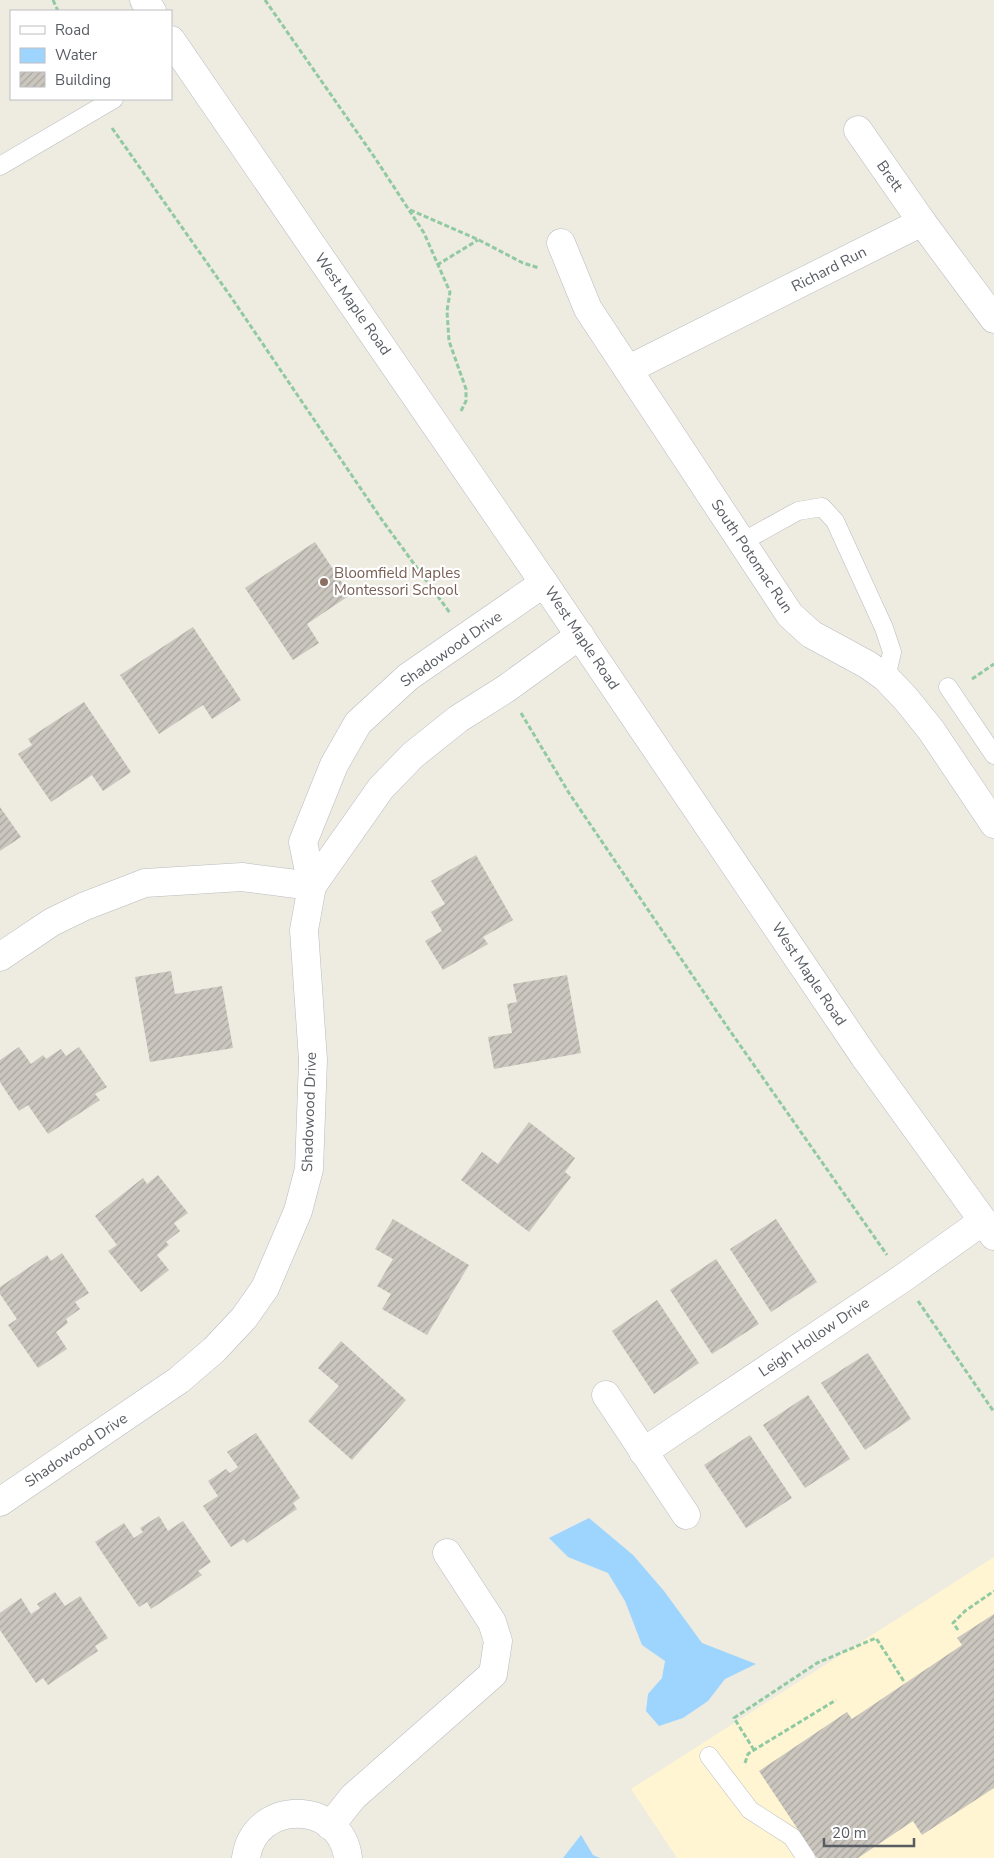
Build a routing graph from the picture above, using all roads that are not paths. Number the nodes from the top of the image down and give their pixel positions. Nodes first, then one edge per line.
1 (175, 54) edge
2 (112, 100) edge
3 (858, 130) dead end
4 (0, 166) edge
5 (922, 222) junction
6 (561, 243) dead end
7 (994, 319) edge
8 (629, 369) junction
9 (742, 542) junction
10 (544, 583) junction
11 (580, 635) junction
12 (886, 678) junction
13 (948, 687) dead end
14 (994, 755) edge
15 (989, 806) edge
16 (312, 886) junction
17 (0, 957) edge
18 (988, 1228) edge
19 (606, 1396) dead end
20 (643, 1452) junction
21 (0, 1502) edge
22 (686, 1515) dead end
23 (447, 1553) dead end
24 (709, 1756) dead end
25 (330, 1826) junction
26 (246, 1858) edge
27 (348, 1858) edge
28 (806, 1858) edge

1 - 10 street, West Maple Road
2 - 4 lane
3 - 5 street, Brett
5 - 7 street
5 - 8 street, Richard Run
6 - 8 street, South Potomac Run
8 - 9 street, South Potomac Run
9 - 12 street, South Potomac Run
9 - 12 lane
10 - 11 street, West Maple Road
10 - 16 street, Shadowood Drive
11 - 16 street, Shadowood Drive
11 - 18 street, West Maple Road
12 - 15 street, South Potomac Run
13 - 14 lane
16 - 17 street
16 - 21 street, Shadowood Drive
18 - 20 street, Leigh Hollow Drive
19 - 20 street
20 - 22 street
23 - 25 street
24 - 28 lane
25 - 26 street
25 - 27 street

